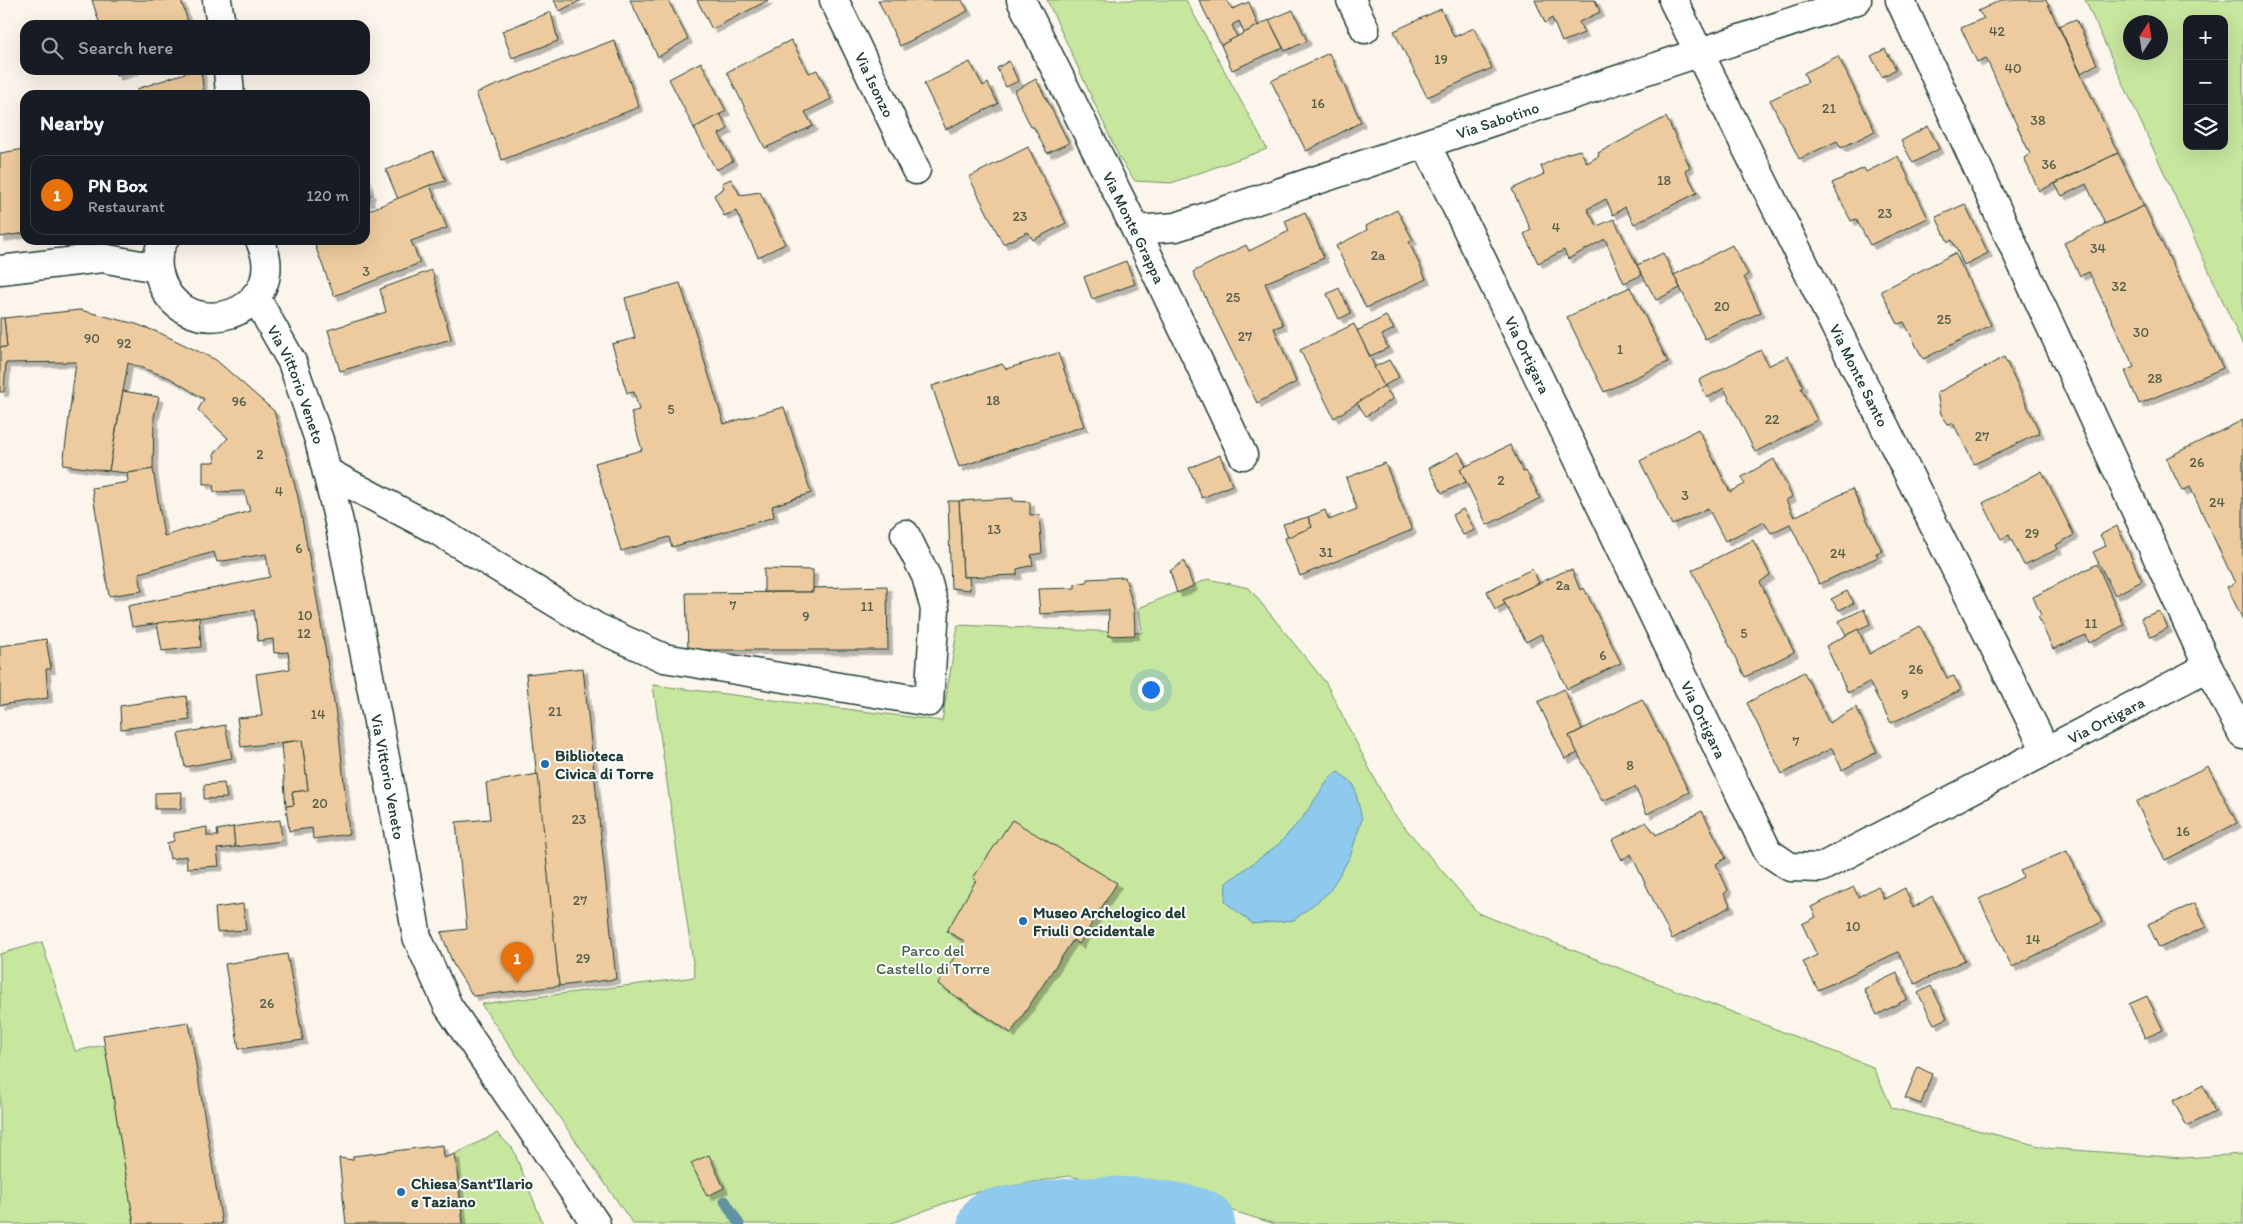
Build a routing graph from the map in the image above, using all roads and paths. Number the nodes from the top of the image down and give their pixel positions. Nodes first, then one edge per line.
1 (217, 0) edge
2 (834, 0) edge
3 (1021, 0) edge
4 (1351, 0) edge
5 (1673, 0) edge
6 (1857, 0) edge
7 (1900, 0) edge
8 (220, 20) edge
9 (1365, 29) dead end
10 (1699, 53) junction
11 (228, 75) edge
12 (230, 90) edge
13 (1426, 144) junction
14 (916, 170) dead end
15 (1136, 230) junction
16 (161, 245) edge
17 (262, 245) edge
18 (157, 268) junction
19 (0, 270) edge
20 (255, 296) junction
21 (1243, 455) dead end
22 (327, 472) junction
23 (905, 534) dead end
24 (2208, 667) junction
25 (2243, 735) edge
26 (2046, 751) junction
27 (596, 1224) edge

1 - 8 street
2 - 14 street, Via Isonzo
3 - 15 street, Via Monte Grappa
4 - 9 street
5 - 10 street, Via Monte Santo
6 - 10 street, Via Sabotino
7 - 24 street
10 - 13 street, Via Sabotino
10 - 26 street, Via Monte Santo
11 - 12 street
13 - 15 street, Via Sabotino
13 - 26 street, Via Ortigara
15 - 21 street, Via Monte Grappa
16 - 18 street
17 - 20 street
18 - 19 street
18 - 20 street
20 - 22 street, Via Vittorio Veneto
22 - 23 street
22 - 27 street, Via Vittorio Veneto
24 - 25 street
24 - 26 street, Via Ortigara

